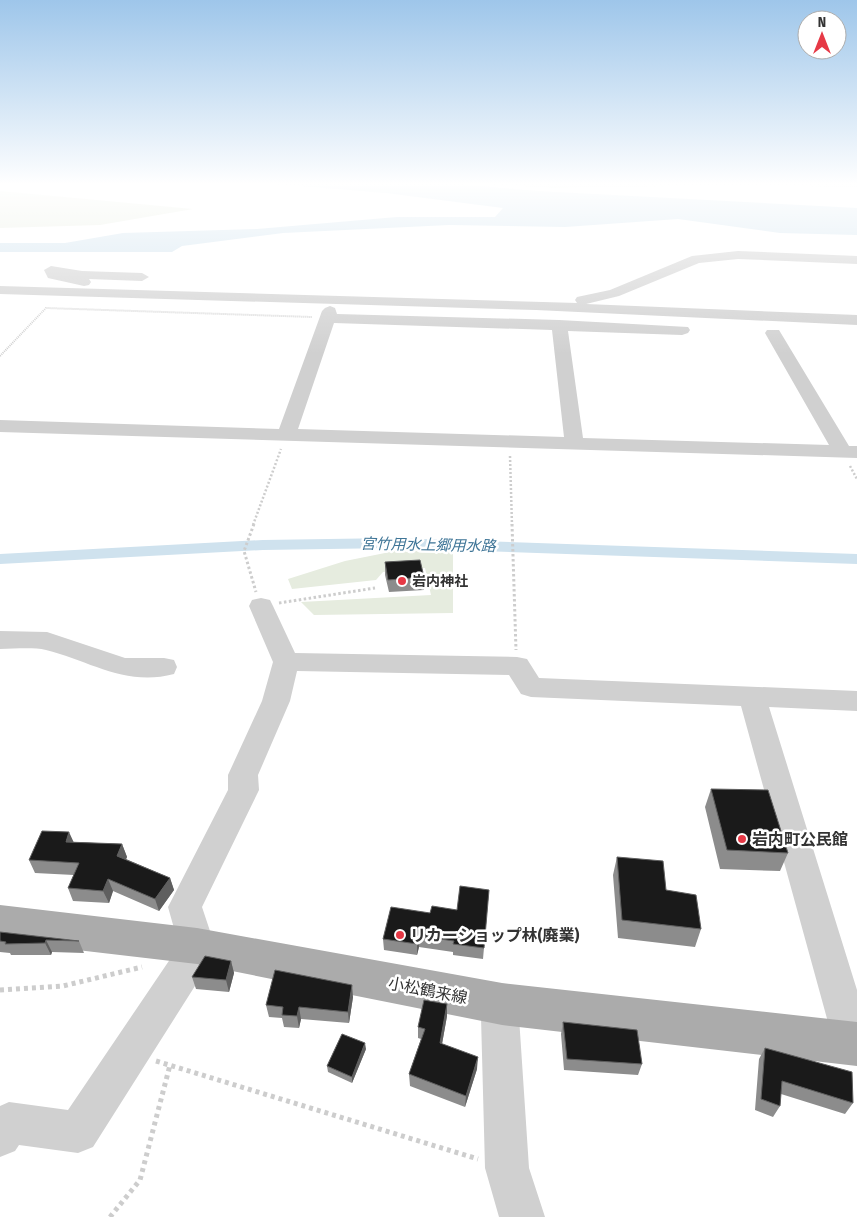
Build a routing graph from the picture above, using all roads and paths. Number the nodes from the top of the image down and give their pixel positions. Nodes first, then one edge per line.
1 (857, 260) edge
2 (158, 277) dead end
3 (0, 290) edge
4 (614, 292) junction
5 (131, 294) junction
6 (652, 294) dead end
7 (448, 303) junction
8 (536, 306) junction
9 (329, 314) junction
10 (857, 320) edge
11 (558, 325) junction
12 (695, 330) dead end
13 (753, 332) dead end
14 (773, 333) junction
15 (792, 334) dead end
16 (0, 356) edge
17 (0, 426) edge
18 (287, 434) junction
19 (510, 441) junction
20 (574, 443) junction
21 (849, 452) edge
22 (375, 588) dead end
23 (261, 606) junction
24 (0, 640) edge
25 (286, 662) junction
26 (517, 666) junction
27 (164, 667) dead end
28 (752, 697) junction
29 (857, 701) edge
30 (0, 923) edge
31 (196, 946) junction
32 (147, 966) dead end
33 (0, 990) edge
34 (502, 1004) junction
35 (855, 1044) edge
36 (128, 1053) junction
37 (170, 1065) junction
38 (0, 1136) edge
39 (507, 1168) junction
40 (110, 1217) edge
41 (522, 1217) edge

1 - 4 street
2 - 5 street
3 - 5 street
4 - 6 street
4 - 8 street
5 - 7 street
5 - 9 street
7 - 8 street
7 - 9 street
8 - 10 street
9 - 11 street
9 - 16 path
9 - 18 street
11 - 12 street
11 - 20 street
13 - 14 street
14 - 15 street
14 - 21 street
17 - 18 street
18 - 19 street
18 - 23 path
19 - 20 street
19 - 26 path
20 - 21 street
22 - 23 path
23 - 25 street
24 - 27 street
25 - 26 street
25 - 31 street
26 - 28 street
28 - 29 street
28 - 35 street
30 - 31 main road, 小松鶴来線
31 - 34 main road, 小松鶴来線
31 - 36 street
32 - 33 path
34 - 35 main road, 小松鶴来線
34 - 39 street
36 - 37 path
36 - 38 street
37 - 39 path
37 - 40 path
39 - 41 street

